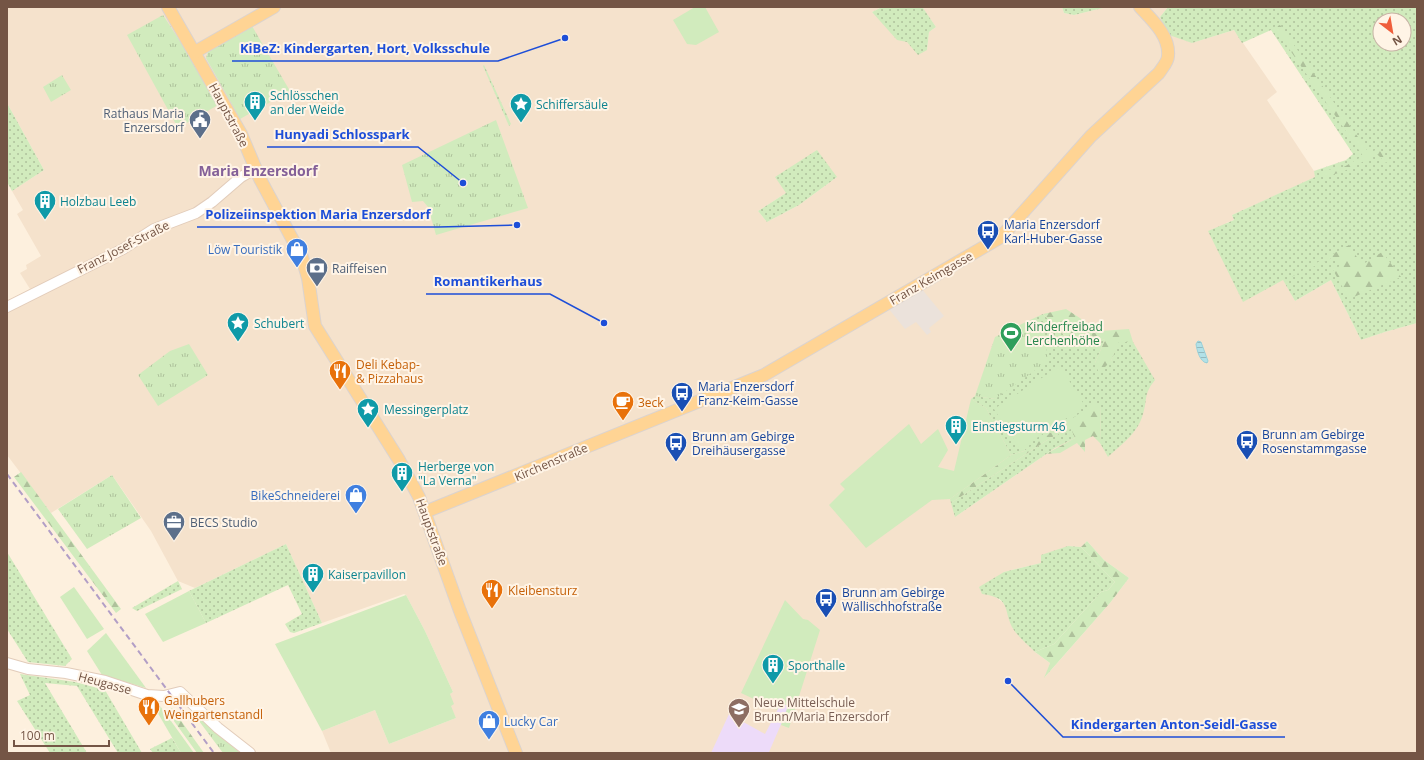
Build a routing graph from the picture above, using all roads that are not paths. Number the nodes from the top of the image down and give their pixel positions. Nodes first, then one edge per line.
1 (168, 7) edge
2 (274, 7) edge
3 (1140, 7) edge
4 (195, 52) junction
5 (255, 169) junction
6 (7, 307) edge
7 (639, 425) joint
8 (425, 512) junction
9 (7, 663) edge
10 (250, 753) edge
11 (516, 753) edge

1 - 4 main road, Hauptstraße
2 - 4 main road
3 - 7 main road, Franz Keimgasse
4 - 5 main road, Hauptstraße
5 - 6 street, Franz Josef-Straße
5 - 8 main road, Hauptstraße
7 - 8 main road, Kirchenstraße
8 - 11 main road, Hauptstraße
9 - 10 street, Heugasse

